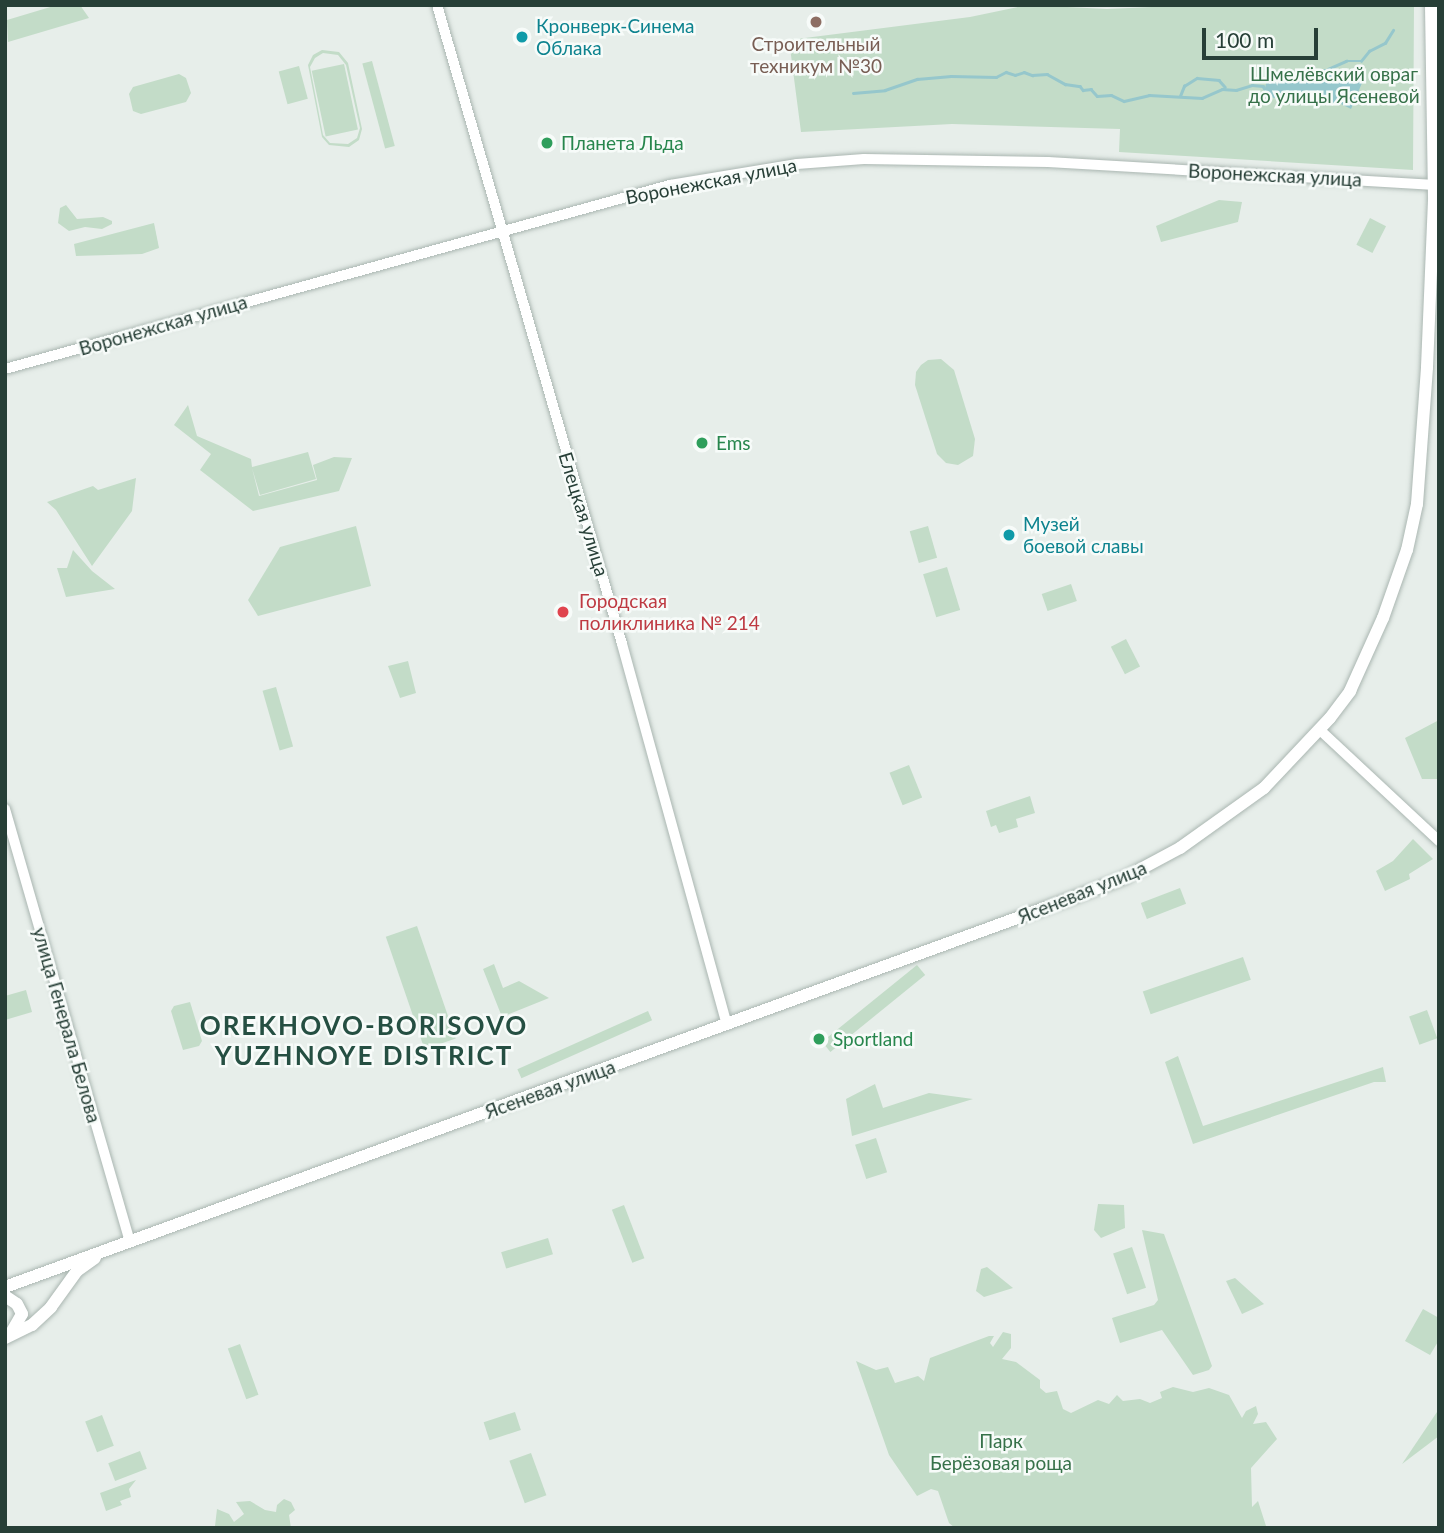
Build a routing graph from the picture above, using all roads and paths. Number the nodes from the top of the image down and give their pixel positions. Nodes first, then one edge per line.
1 (437, 5) edge
2 (1431, 5) edge
3 (1436, 185) edge
4 (502, 230) junction
5 (5, 369) edge
6 (1320, 730) junction
7 (5, 809) edge
8 (1439, 841) edge
9 (727, 1025) junction
10 (130, 1241) junction
11 (106, 1250) junction
12 (5, 1287) edge
13 (5, 1296) edge
14 (6, 1338) edge

1 - 4 street, Елецкая улица
2 - 3 main road, Ясеневая улица
3 - 4 street, Воронежская улица
3 - 6 main road, Ясеневая улица
4 - 5 street, Воронежская улица
4 - 9 street, Елецкая улица
6 - 8 street
6 - 9 main road, Ясеневая улица
7 - 10 street, улица Генерала Белова
9 - 10 main road, Ясеневая улица
10 - 11 main road, Ясеневая улица
11 - 12 main road, Ясеневая улица
11 - 14 main road, Ясеневая улица
13 - 14 main road

